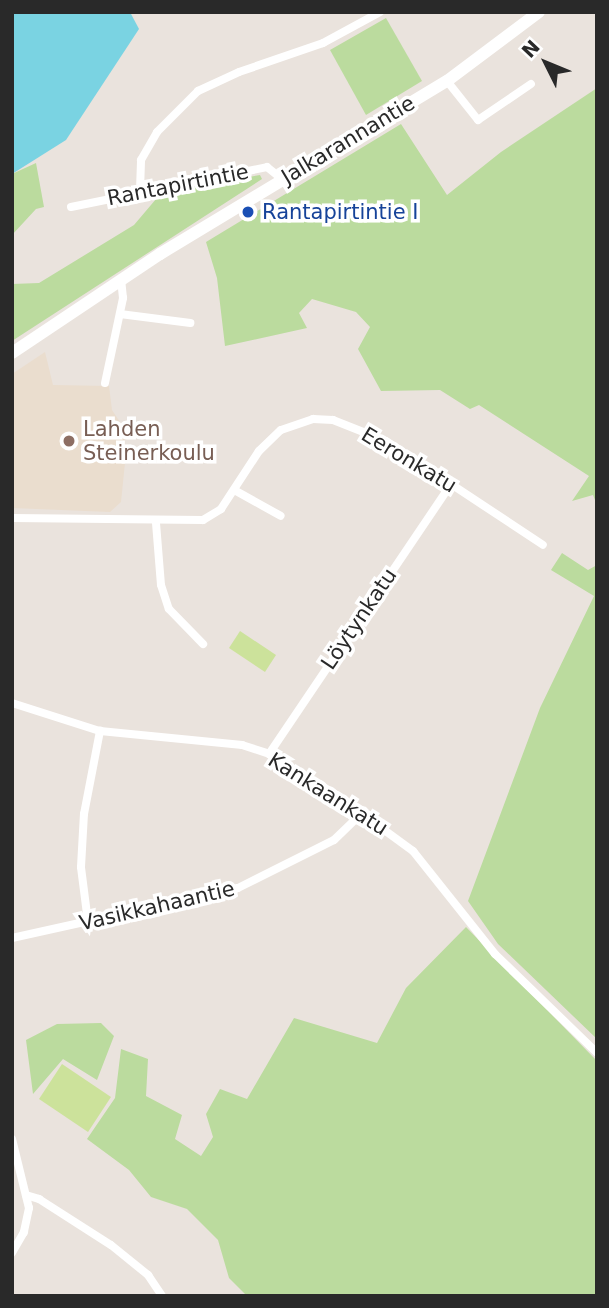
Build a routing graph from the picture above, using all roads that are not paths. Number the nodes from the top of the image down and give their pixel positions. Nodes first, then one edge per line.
1 (380, 12) edge
2 (538, 12) edge
3 (447, 81) junction
4 (531, 84) dead end
5 (282, 179) junction
6 (140, 190) junction
7 (71, 207) dead end
8 (121, 280) junction
9 (120, 314) junction
10 (190, 323) dead end
11 (12, 353) edge
12 (105, 383) dead end
13 (450, 484) junction
14 (236, 491) junction
15 (281, 516) dead end
16 (12, 519) edge
17 (156, 523) junction
18 (543, 545) dead end
19 (203, 643) dead end
20 (12, 703) edge
21 (100, 731) junction
22 (269, 754) junction
23 (364, 811) junction
24 (88, 922) junction
25 (12, 938) edge
26 (597, 1054) edge
27 (12, 1139) edge
28 (26, 1195) junction
29 (12, 1253) edge
30 (162, 1296) edge

1 - 6 street
2 - 3 main road, Jalkarannantie
3 - 4 street
3 - 5 main road, Jalkarannantie
5 - 6 street, Rantapirtintie
5 - 8 main road, Jalkarannantie
6 - 7 street, Rantapirtintie
8 - 9 street
8 - 11 main road, Jalkarannantie
9 - 10 street
9 - 12 street
13 - 14 street, Eeronkatu
13 - 18 street, Eeronkatu
13 - 22 street, Löytynkatu
14 - 15 street
14 - 17 street, Eeronkatu
16 - 17 street, Eeronkatu
17 - 19 street
20 - 21 street, Kankaankatu
21 - 22 street, Kankaankatu
21 - 24 street
22 - 23 street, Kankaankatu
23 - 24 street, Vasikkahaantie
23 - 26 street, Kankaankatu
24 - 25 street, Vasikkahaantie
27 - 28 street
28 - 29 street
28 - 30 street

